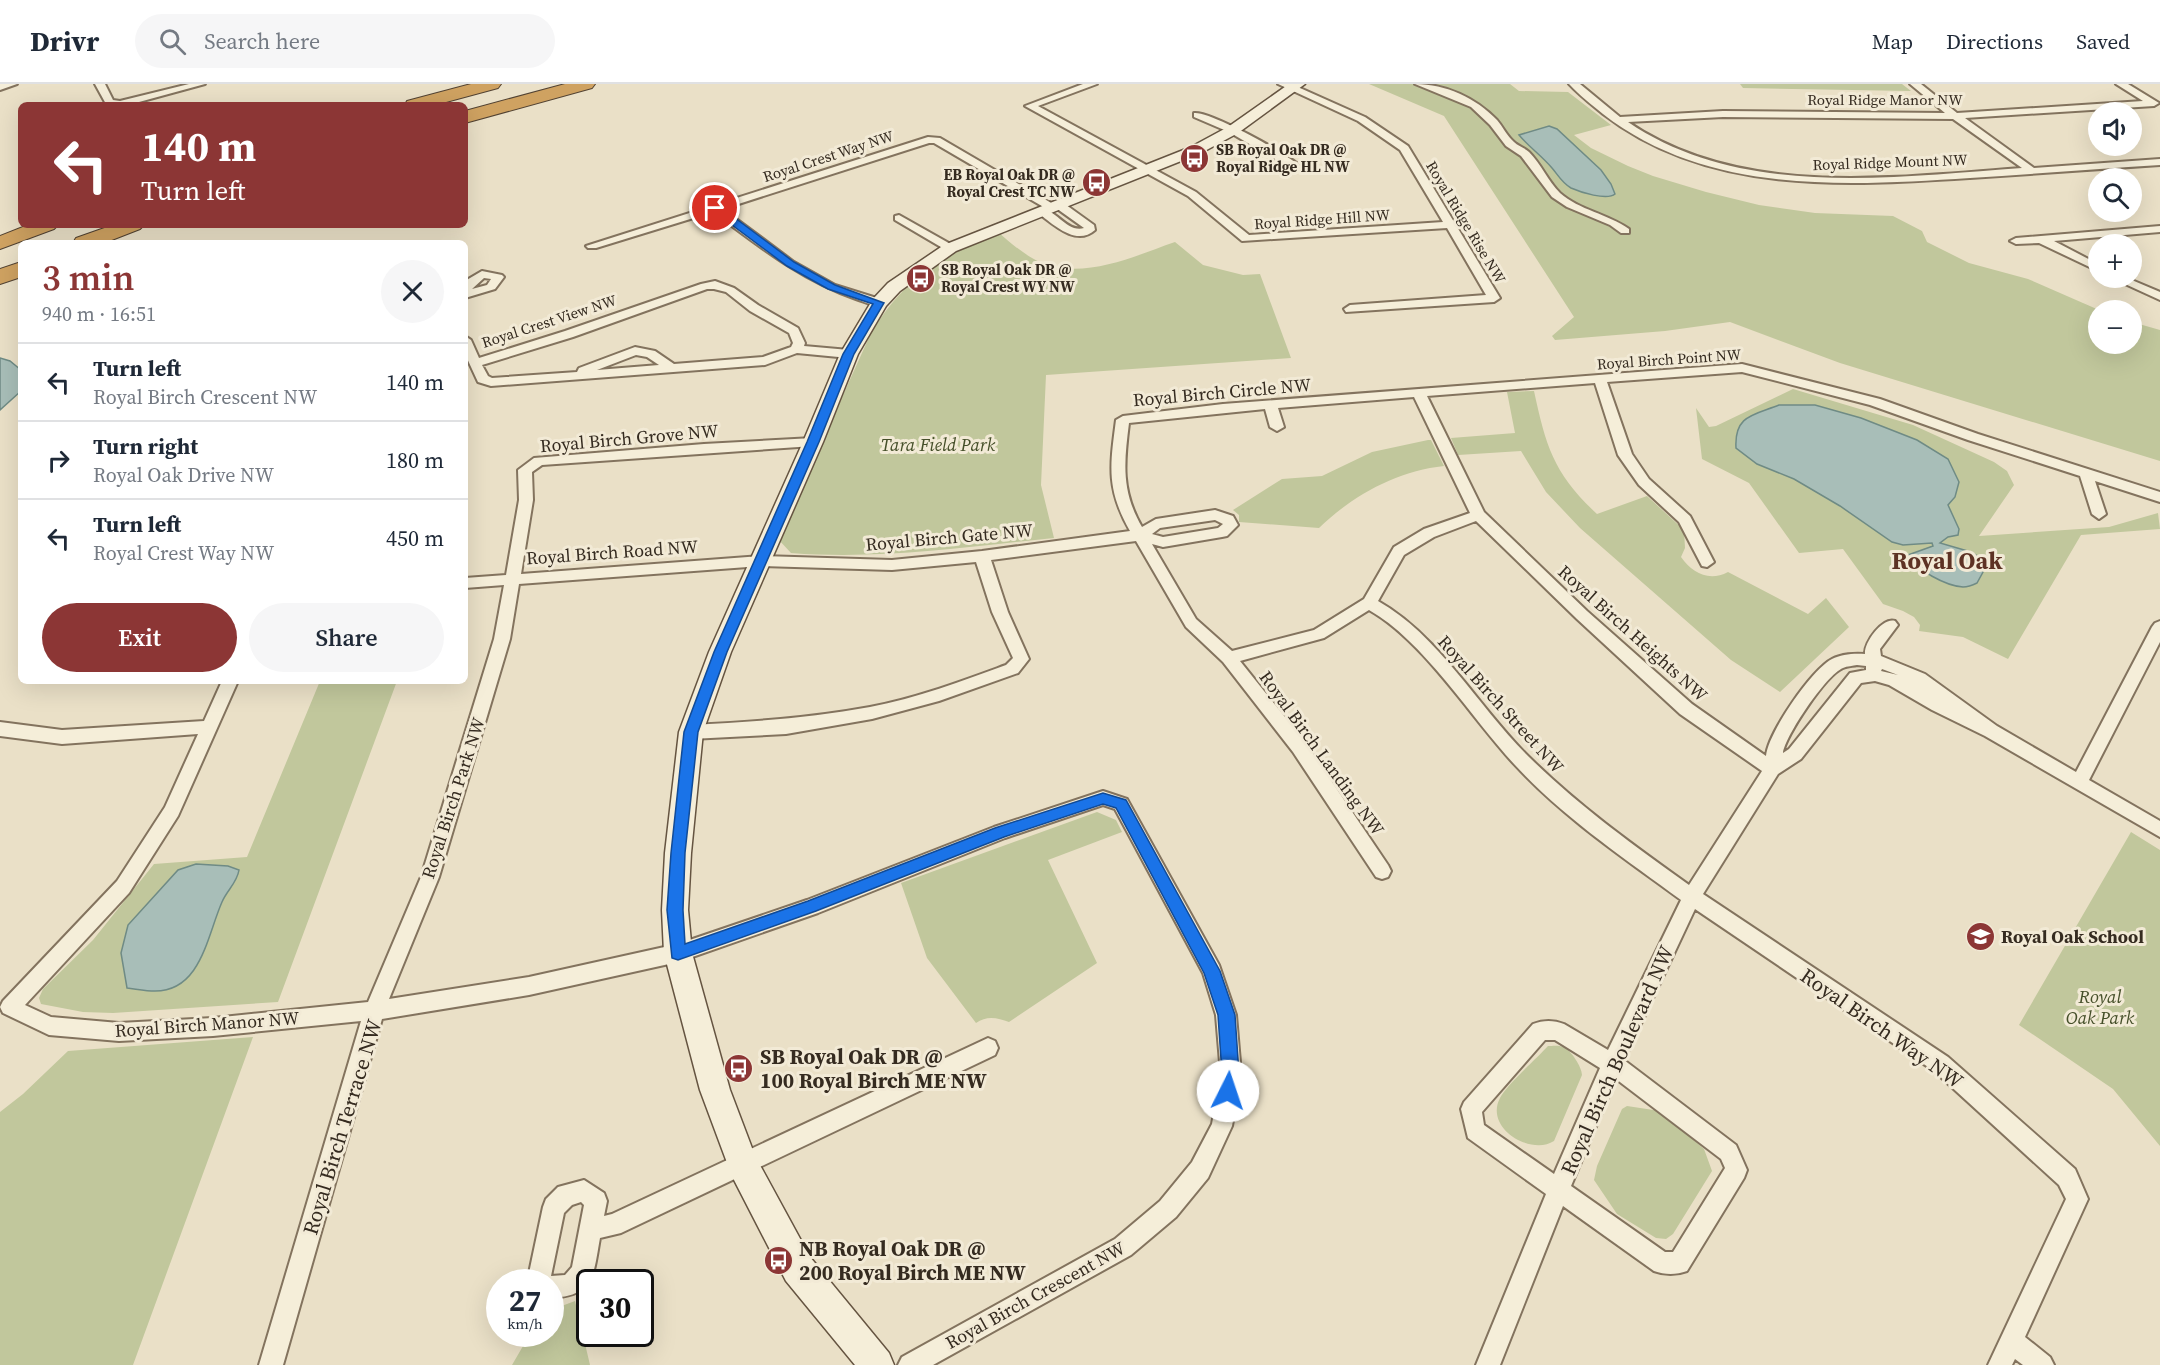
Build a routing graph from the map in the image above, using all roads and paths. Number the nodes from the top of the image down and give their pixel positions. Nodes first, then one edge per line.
1 (12, 84) edge
2 (100, 84) edge
3 (200, 84) edge
4 (492, 84) edge
5 (586, 84) edge
6 (1092, 84) edge
7 (1420, 84) edge
8 (1574, 84) edge
9 (1915, 84) edge
10 (2121, 84) edge
11 (1291, 85) edge
12 (0, 87) edge
13 (109, 102) edge
14 (132, 102) edge
15 (425, 102) edge
16 (2157, 104) edge
17 (1197, 115) dead end
18 (468, 116) edge
19 (1955, 116) junction
20 (1617, 120) junction
21 (1233, 130) junction
22 (2160, 162) edge
23 (1296, 167) dead end
24 (1148, 170) junction
25 (2032, 171) junction
26 (1051, 207) junction
27 (715, 208) junction
28 (899, 218) dead end
29 (1449, 225) junction
30 (18, 228) edge
31 (39, 228) edge
32 (125, 228) edge
33 (2160, 229) edge
34 (1625, 231) dead end
35 (0, 234) edge
36 (2042, 239) junction
37 (92, 240) edge
38 (2016, 241) dead end
39 (0, 243) edge
40 (592, 246) dead end
41 (950, 248) junction
42 (2088, 263) edge
43 (18, 270) edge
44 (0, 277) edge
45 (2141, 288) edge
46 (2160, 296) edge
47 (879, 303) junction
48 (1350, 309) dead end
49 (798, 346) junction
50 (468, 347) edge
51 (850, 351) junction
52 (475, 363) junction
53 (672, 369) junction
54 (572, 376) junction
55 (1600, 380) junction
56 (1419, 394) junction
57 (1271, 406) junction
58 (1277, 427) dead end
59 (813, 442) junction
60 (2086, 473) junction
61 (2160, 497) edge
62 (2099, 514) dead end
63 (1478, 515) junction
64 (1140, 535) junction
65 (982, 556) junction
66 (761, 561) junction
67 (1707, 562) dead end
68 (511, 579) junction
69 (468, 583) edge
70 (1369, 603) junction
71 (1890, 625) dead end
72 (2160, 627) edge
73 (1229, 658) junction
74 (1874, 667) junction
75 (229, 684) edge
76 (210, 727) junction
77 (0, 729) edge
78 (691, 732) junction
79 (1772, 769) junction
80 (2079, 782) junction
81 (2160, 830) edge
82 (1382, 871) dead end
83 (1692, 897) junction
84 (678, 953) junction
85 (5, 1010) edge
86 (374, 1011) junction
87 (988, 1048) dead end
88 (1611, 1063) junction
89 (743, 1164) junction
90 (1559, 1190) junction
91 (591, 1229) junction
92 (541, 1269) edge
93 (564, 1286) edge
94 (2012, 1342) junction
95 (272, 1365) edge
96 (877, 1365) edge
97 (910, 1365) edge
98 (1488, 1365) edge
99 (2000, 1365) edge
100 (2042, 1365) edge

1 - 12 street
2 - 13 street
3 - 14 street
4 - 15 highway
5 - 18 highway
6 - 24 street, Royal Ridge Hill NW
7 - 34 street
8 - 20 street, Royal Ridge Mount NW
9 - 19 street
10 - 16 street
11 - 21 street
11 - 29 street, Royal Ridge Rise NW
16 - 19 street, Royal Ridge Manor NW
17 - 21 street
19 - 20 street, Royal Ridge Manor NW
19 - 25 street
20 - 25 street, Royal Ridge Mount NW
21 - 23 street
21 - 24 street
22 - 25 street, Royal Ridge Mount NW
24 - 26 street
24 - 29 street, Royal Ridge Hill NW
26 - 27 street, Royal Crest Way NW
26 - 41 street
27 - 40 street, Royal Crest Way NW
27 - 47 street
28 - 41 street
29 - 48 street, Royal Ridge Rise NW
30 - 35 highway
31 - 39 highway
32 - 37 highway
33 - 36 street
36 - 38 street
36 - 42 street
41 - 47 street
43 - 44 highway
45 - 46 street
47 - 51 street
49 - 51 street, Royal Crest View NW
49 - 52 street, Royal Crest View NW
49 - 53 street, Royal Crest View NW
50 - 52 street
51 - 59 street
52 - 54 street, Royal Crest View NW
53 - 54 street, Royal Crest View NW
53 - 54 street
55 - 56 street, Royal Birch Point NW
55 - 60 street, Royal Birch Point NW
55 - 67 street
56 - 57 street, Royal Birch Circle NW
56 - 63 street
57 - 58 street
57 - 64 street, Royal Birch Circle NW
59 - 66 street
59 - 68 street, Royal Birch Grove NW
60 - 61 street, Royal Birch Point NW
60 - 62 street
63 - 70 street
63 - 79 street, Royal Birch Heights NW
64 - 64 street
64 - 65 street, Royal Birch Gate NW
64 - 73 street, Royal Birch Circle NW
65 - 66 street, Royal Birch Gate NW
65 - 78 street
66 - 68 street, Royal Birch Road NW
66 - 78 street
68 - 69 street, Royal Birch Road NW
68 - 86 street, Royal Birch Park NW
70 - 73 street
70 - 83 street, Royal Birch Street NW
71 - 74 street
72 - 80 street
73 - 82 street, Royal Birch Landing NW
74 - 79 street, Royal Birch Boulevard NW
74 - 79 street, Royal Birch Boulevard NW
74 - 80 street
75 - 76 street, Royal Birch Manor NW
76 - 77 street
76 - 85 street, Royal Birch Manor NW
78 - 84 street
79 - 83 street, Royal Birch Boulevard NW
80 - 81 street
83 - 88 street, Royal Birch Boulevard NW
83 - 94 street, Royal Birch Way NW
84 - 86 street, Royal Birch Terrace NW
84 - 89 street
84 - 97 street, Royal Birch Crescent NW
85 - 86 street, Royal Birch Manor NW
86 - 95 street, Royal Birch Terrace NW
87 - 89 street
88 - 90 street, Royal Birch Boulevard NW
88 - 90 street
88 - 90 street
89 - 91 street
89 - 96 street
90 - 98 street, Royal Birch Boulevard NW
91 - 92 street
91 - 93 street
94 - 99 street, Royal Birch Way NW
94 - 100 street

